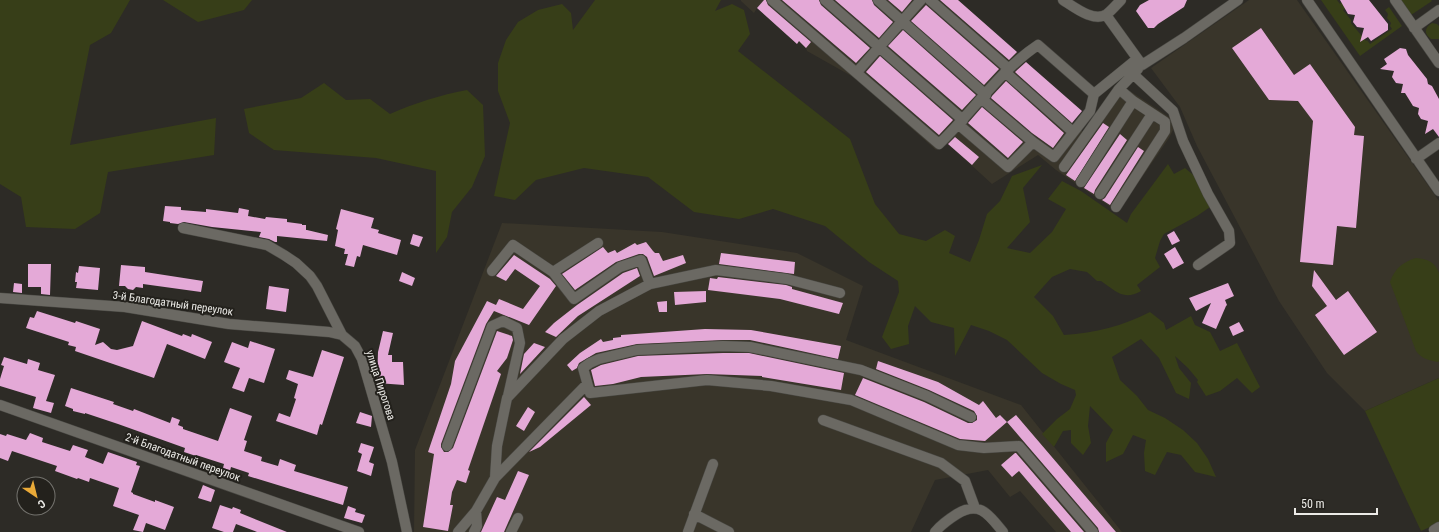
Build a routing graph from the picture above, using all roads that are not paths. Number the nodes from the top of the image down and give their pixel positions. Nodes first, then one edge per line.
1 (772, 0) edge
2 (825, 0) edge
3 (878, 0) edge
4 (921, 0) edge
5 (930, 0) edge
6 (1063, 0) edge
7 (1121, 0) edge
8 (1238, 0) edge
9 (1307, 0) edge
10 (1395, 0) edge
11 (1439, 10) edge
12 (1106, 15) junction
13 (902, 22) junction
14 (1414, 28) junction
15 (878, 47) junction
16 (1140, 62) junction
17 (1439, 63) edge
18 (1007, 70) junction
19 (857, 72) junction
20 (1133, 74) junction
21 (1119, 89) junction
22 (1094, 94) junction
23 (984, 97) junction
24 (1133, 101) junction
25 (1152, 114) junction
26 (961, 123) junction
27 (1074, 132) junction
28 (1033, 142) junction
29 (1439, 143) edge
30 (1416, 159) junction
31 (1064, 167) dead end
32 (1081, 182) dead end
33 (1439, 192) edge
34 (1100, 194) dead end
35 (1116, 207) dead end
36 (183, 228) dead end
37 (598, 242) dead end
38 (1198, 265) dead end
39 (492, 271) dead end
40 (553, 272) junction
41 (650, 284) junction
42 (840, 293) dead end
43 (0, 298) edge
44 (342, 335) junction
45 (587, 384) junction
46 (507, 398) junction
47 (0, 404) edge
48 (971, 417) dead end
49 (823, 420) dead end
50 (447, 446) dead end
51 (713, 464) dead end
52 (495, 478) junction
53 (975, 508) junction
54 (476, 512) junction
55 (694, 514) junction
56 (518, 518) dead end
57 (1439, 527) edge
58 (359, 532) edge
59 (407, 532) edge
60 (458, 532) edge
61 (474, 532) edge
62 (511, 532) edge
63 (688, 532) edge
64 (729, 532) edge
65 (935, 532) edge
66 (1003, 532) edge
67 (1093, 532) edge
68 (1435, 532) edge

1 - 19 street
2 - 15 street
3 - 13 street
4 - 13 street
5 - 18 street
6 - 12 street
7 - 12 street
8 - 16 street
9 - 30 street
10 - 14 street
11 - 14 street
12 - 16 street
13 - 15 street
13 - 23 street
14 - 17 street
15 - 19 street
15 - 26 street
16 - 20 street
16 - 22 street
18 - 22 street
18 - 23 street
18 - 27 street
19 - 26 street
20 - 21 street
20 - 38 street
21 - 24 street
21 - 31 street
22 - 27 street
23 - 26 street
23 - 28 street
24 - 25 street
24 - 32 street
25 - 34 street
25 - 35 street
26 - 28 street
27 - 28 street
29 - 30 street
30 - 33 street
36 - 44 street, улица Пирогова
37 - 40 street
39 - 40 street
40 - 41 street
41 - 42 street
41 - 46 street
43 - 44 street, 3-й Благодатный переулок
44 - 59 street, улица Пирогова
45 - 48 street
45 - 52 street
45 - 67 street
46 - 50 street
46 - 52 street
47 - 58 street, 2-й Благодатный переулок
49 - 53 street
51 - 55 street
52 - 54 street
53 - 65 street
53 - 66 street
54 - 60 street
54 - 61 street
55 - 63 street
55 - 64 street
56 - 62 street
57 - 68 street

